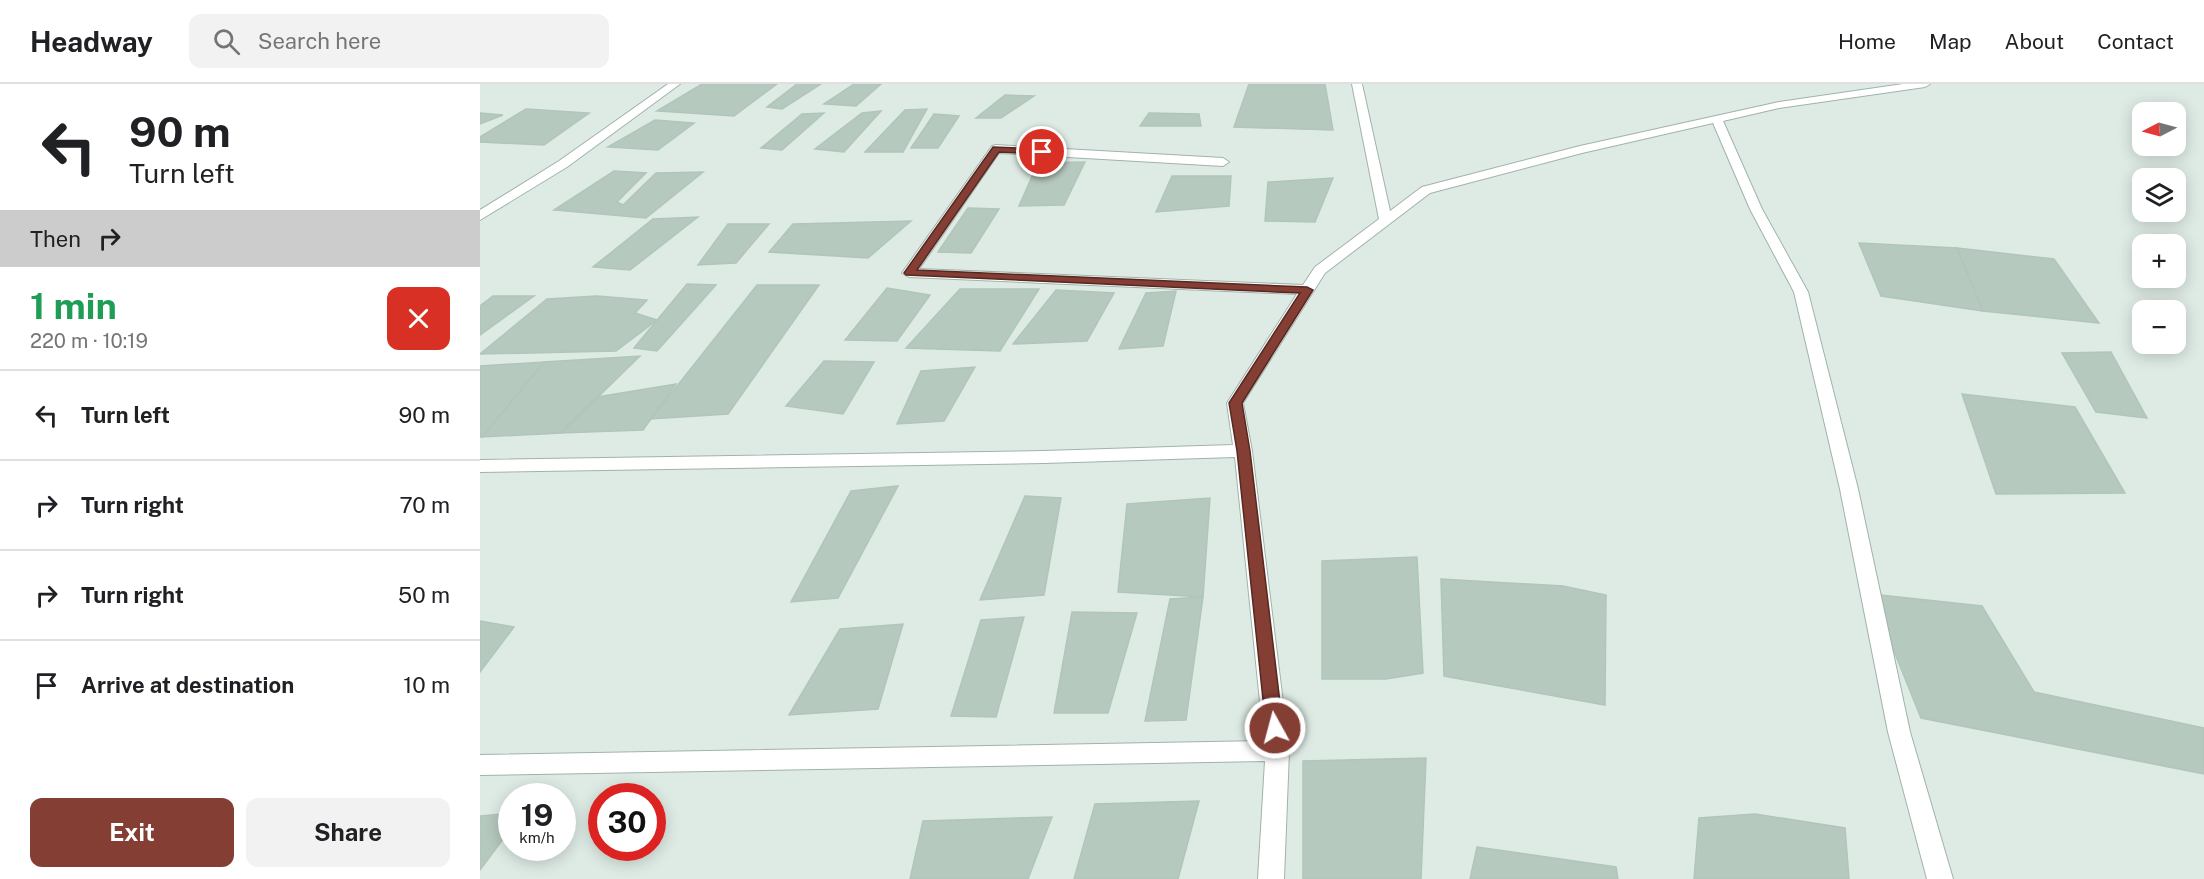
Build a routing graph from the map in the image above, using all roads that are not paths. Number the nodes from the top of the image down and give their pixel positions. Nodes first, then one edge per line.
1 (675, 84) edge
2 (1357, 84) edge
3 (1925, 84) edge
4 (1717, 119) junction
5 (1223, 162) dead end
6 (480, 216) edge
7 (1386, 220) junction
8 (1307, 290) junction
9 (1243, 451) junction
10 (480, 466) edge
11 (1277, 751) junction
12 (480, 765) edge
13 (1271, 879) edge
14 (1940, 879) edge

1 - 6 street
2 - 7 street
3 - 4 street
4 - 7 street
4 - 14 street
5 - 8 street
7 - 8 street
8 - 9 street
9 - 10 street
9 - 11 street
11 - 12 street
11 - 13 street

